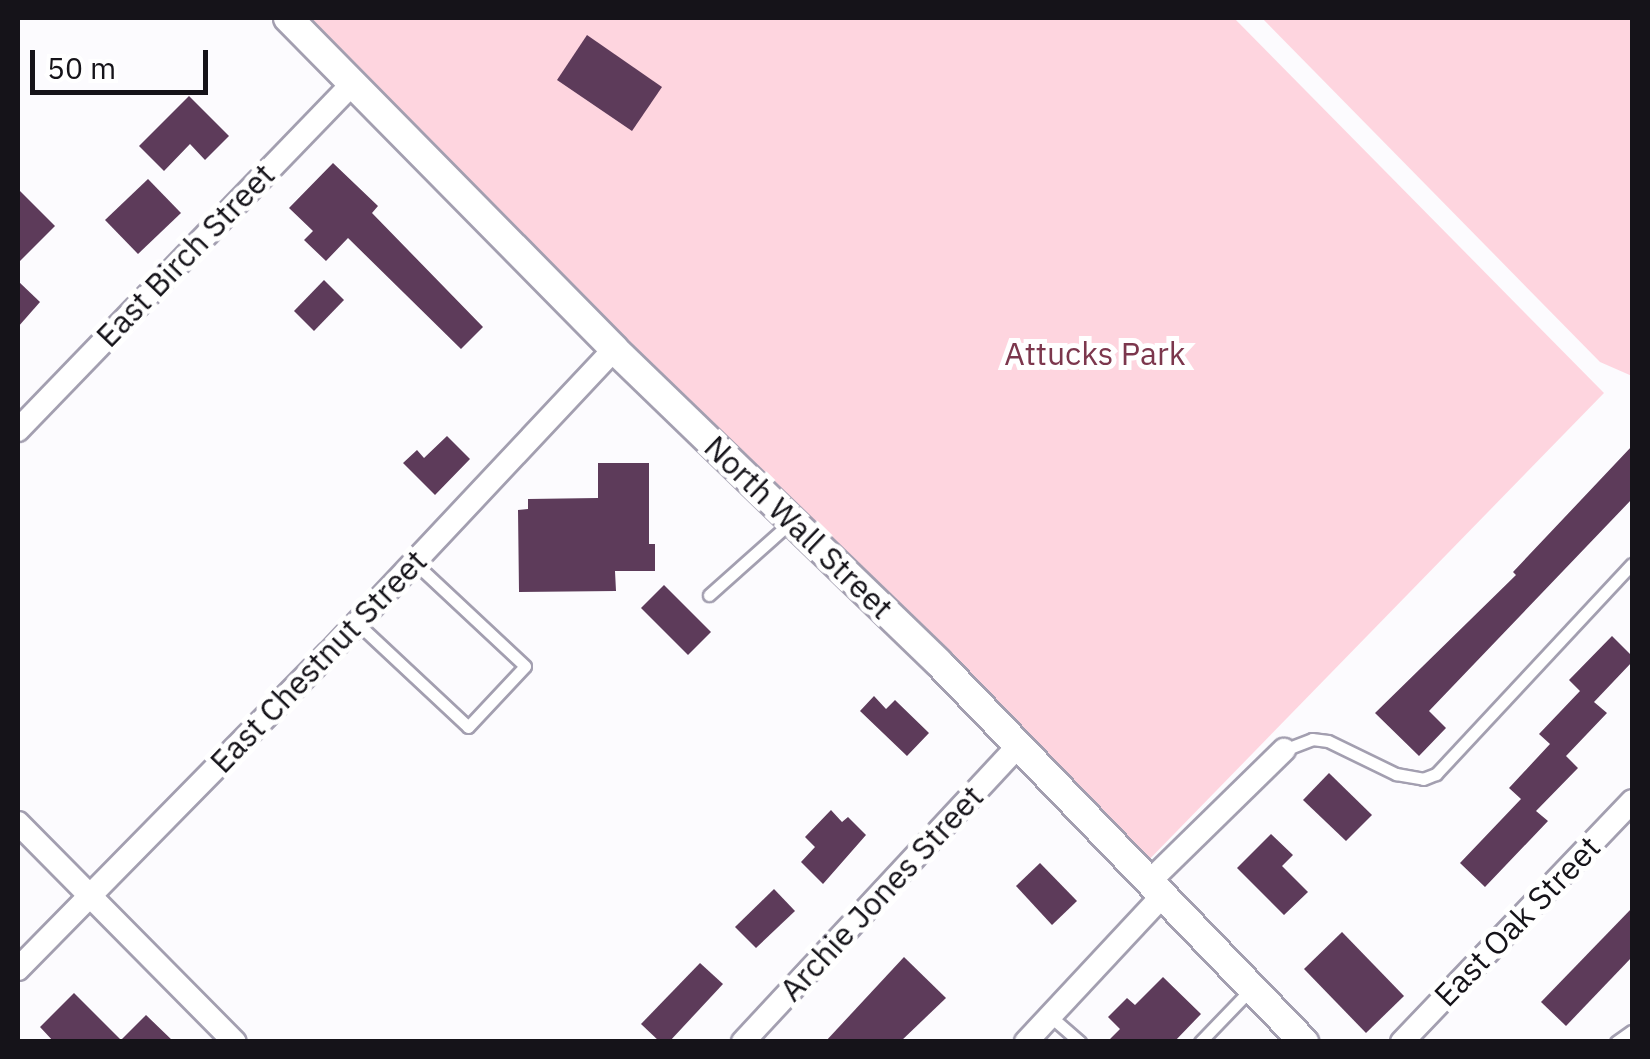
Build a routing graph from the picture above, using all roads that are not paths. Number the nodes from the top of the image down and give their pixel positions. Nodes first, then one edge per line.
1 (288, 18) edge
2 (354, 82) junction
3 (614, 349) junction
4 (18, 430) edge
5 (792, 521) junction
6 (414, 562) junction
7 (1632, 564) edge
8 (709, 595) dead end
9 (357, 623) junction
10 (1019, 746) junction
11 (1284, 750) joint
12 (1632, 800) edge
13 (18, 823) edge
14 (1156, 889) junction
15 (90, 894) junction
16 (18, 969) edge
17 (1252, 988) junction
18 (1050, 1016) junction
19 (1632, 1031) edge
20 (234, 1041) edge
21 (744, 1042) edge
22 (1026, 1042) edge
23 (1080, 1042) edge
24 (1200, 1042) edge
25 (1304, 1042) edge
26 (1402, 1042) edge
27 (1616, 1042) edge

1 - 2 street, North Wall Street
2 - 3 street, North Wall Street
2 - 4 street, East Birch Street
3 - 5 street, North Wall Street
3 - 6 street, East Chestnut Street
5 - 8 lane
5 - 10 street, North Wall Street
6 - 9 street, East Chestnut Street
6 - 9 lane
7 - 11 lane
9 - 15 street, East Chestnut Street
10 - 14 street, North Wall Street
10 - 21 street, Archie Jones Street
11 - 14 street
12 - 26 street, East Oak Street
13 - 15 street
14 - 17 street, North Wall Street
14 - 18 street
15 - 16 street, East Chestnut Street
15 - 20 street
17 - 24 lane
17 - 25 street, North Wall Street
18 - 22 street
18 - 23 lane
19 - 27 lane

